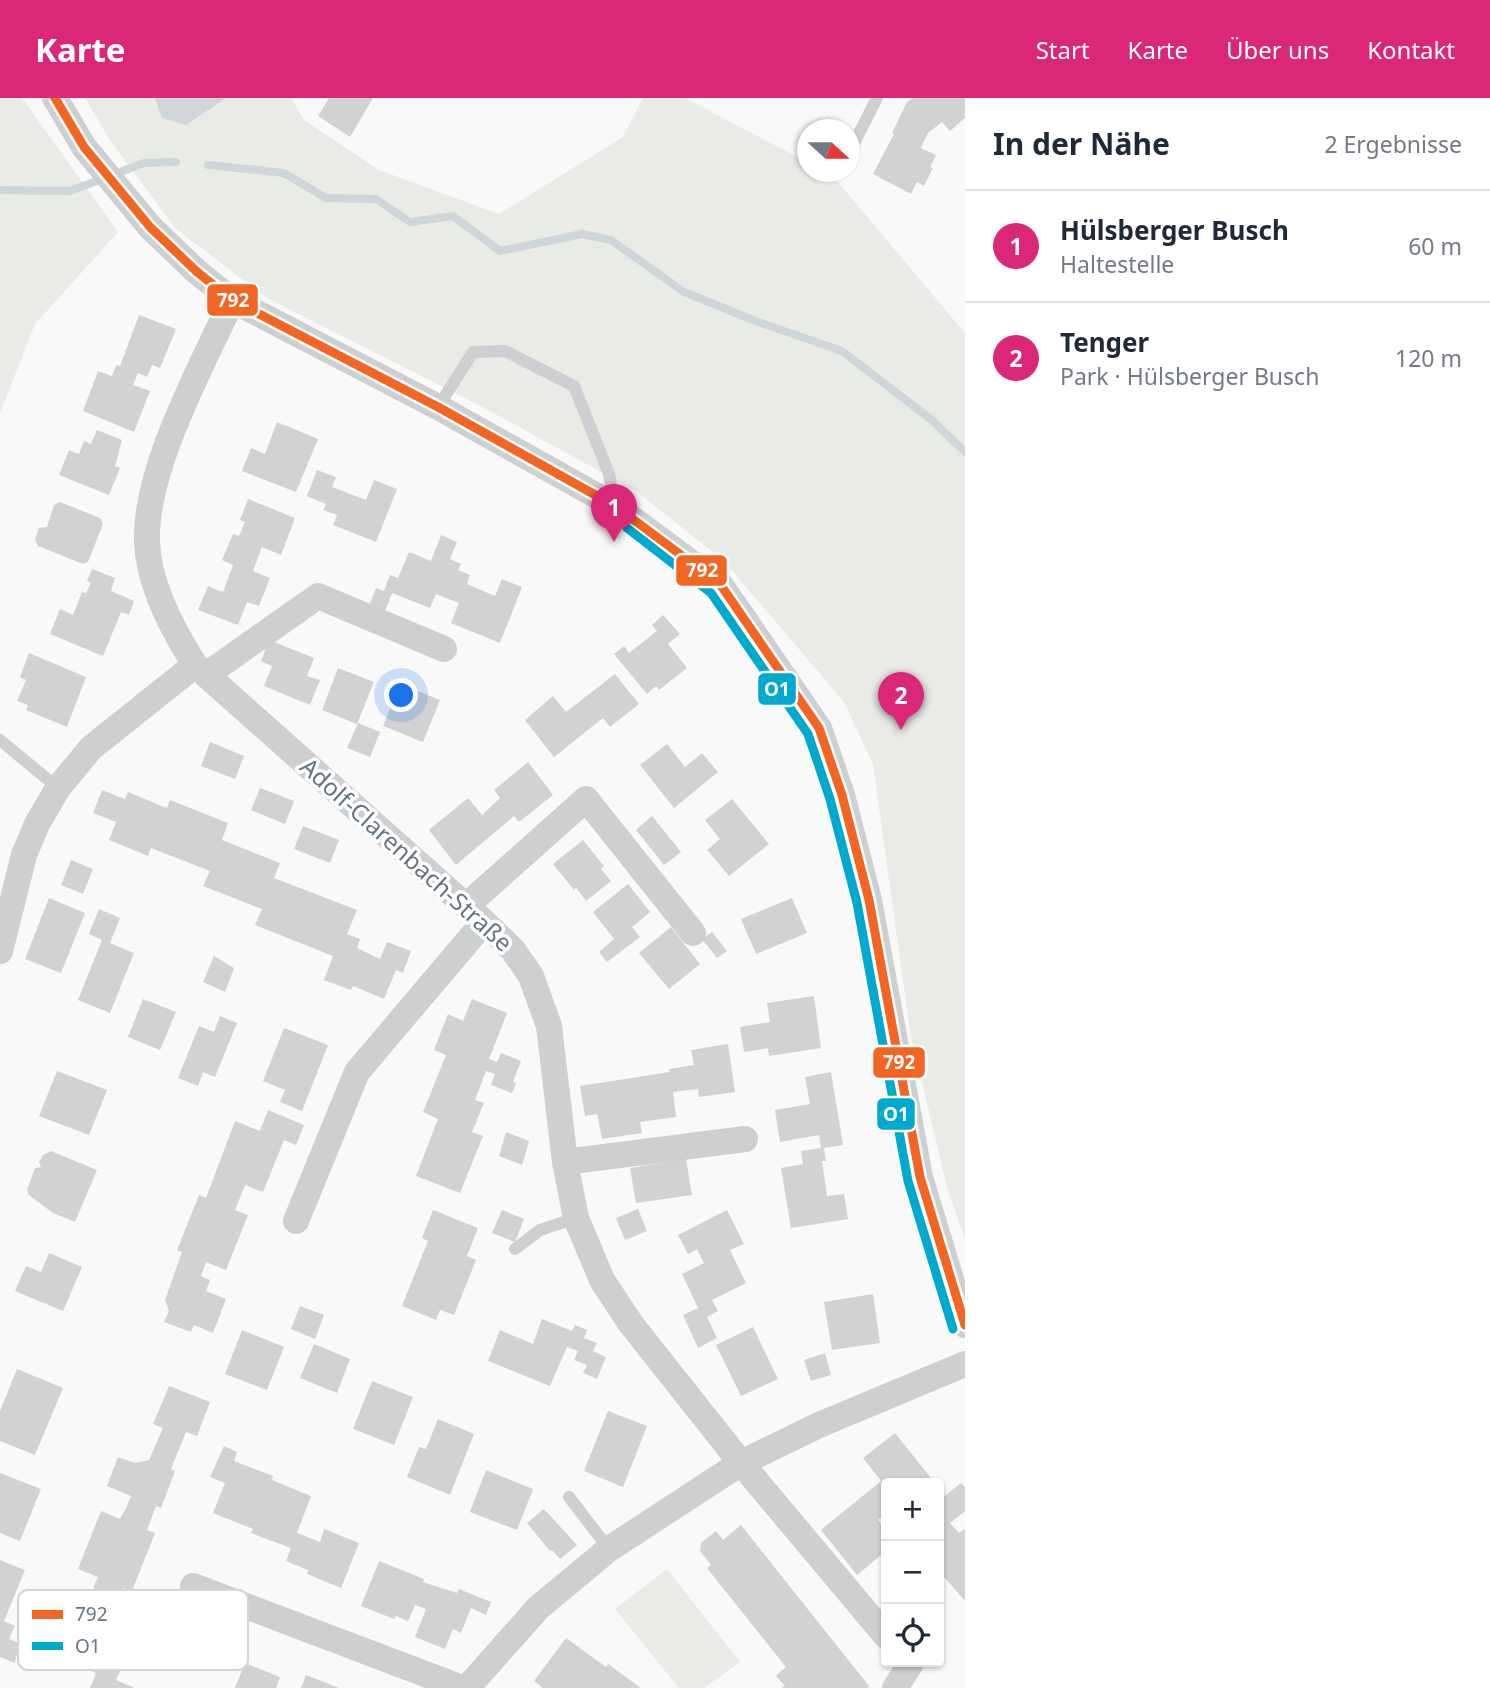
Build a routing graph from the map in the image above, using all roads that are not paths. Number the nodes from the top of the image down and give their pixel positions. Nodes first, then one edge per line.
1 (55, 98) edge
2 (877, 98) edge
3 (860, 130) edge
4 (232, 300) junction
5 (438, 407) junction
6 (615, 506) junction
7 (444, 649) dead end
8 (200, 670) junction
9 (0, 740) edge
10 (58, 788) junction
11 (475, 914) junction
12 (693, 933) dead end
13 (0, 951) edge
14 (745, 1139) dead end
15 (565, 1162) junction
16 (576, 1217) junction
17 (296, 1221) dead end
18 (515, 1249) dead end
19 (965, 1325) edge
20 (965, 1364) edge
21 (741, 1463) junction
22 (569, 1497) dead end
23 (610, 1549) junction
24 (192, 1586) dead end
25 (203, 1590) edge
26 (248, 1607) edge
27 (881, 1630) edge
28 (907, 1667) edge
29 (462, 1688) edge
30 (467, 1688) edge
31 (895, 1688) edge

1 - 4 street
2 - 3 lane
4 - 5 street
4 - 8 street, Adolf-Clarenbach-Straße
5 - 6 street
5 - 6 lane
6 - 19 street
7 - 8 street
8 - 10 street
8 - 11 street, Adolf-Clarenbach-Straße
9 - 10 lane
10 - 13 street
11 - 12 street
11 - 15 street, Adolf-Clarenbach-Straße
11 - 17 street
14 - 15 street
15 - 16 street, Adolf-Clarenbach-Straße
16 - 18 lane
16 - 21 street, Adolf-Clarenbach-Straße
20 - 21 street
21 - 23 street
21 - 27 street, Adolf-Clarenbach-Straße
22 - 23 lane
23 - 30 street
24 - 25 street
26 - 29 street
28 - 31 street

